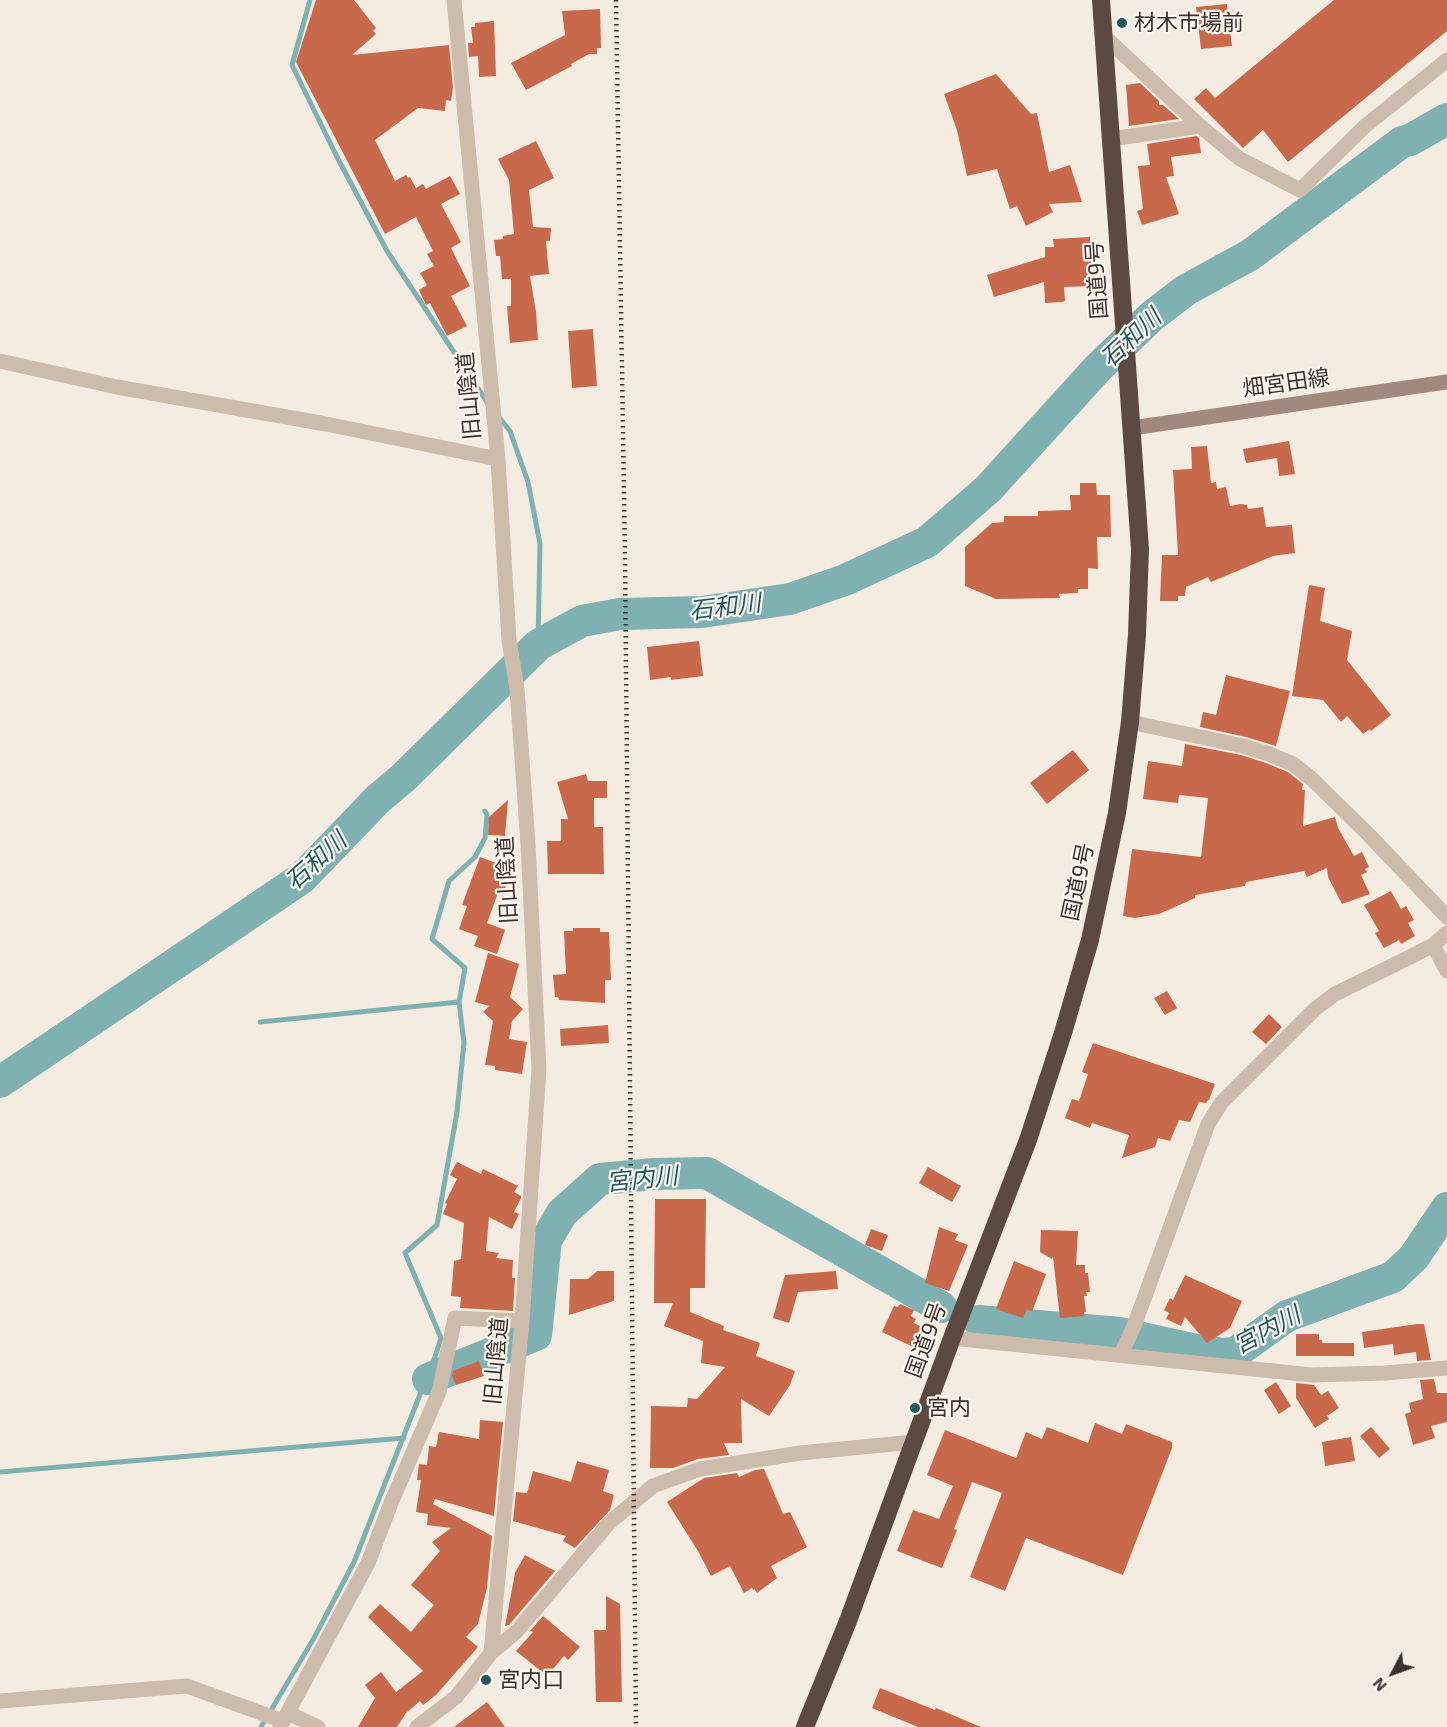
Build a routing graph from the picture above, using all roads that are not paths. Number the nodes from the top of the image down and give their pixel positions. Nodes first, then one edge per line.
1 (454, 0) edge
2 (1101, 0) edge
3 (1104, 36) junction
4 (1447, 60) edge
5 (1200, 126) junction
6 (1111, 140) junction
7 (0, 361) edge
8 (1447, 382) edge
9 (1132, 428) junction
10 (498, 459) junction
11 (1130, 722) junction
12 (1447, 917) edge
13 (1447, 933) edge
14 (1433, 945) junction
15 (1447, 971) edge
16 (522, 1321) junction
17 (952, 1338) junction
18 (1120, 1354) junction
19 (1447, 1368) edge
20 (914, 1442) junction
21 (491, 1653) junction
22 (0, 1701) edge
23 (284, 1720) edge
24 (438, 1721) edge
25 (318, 1727) edge
26 (417, 1727) edge
27 (805, 1727) edge

1 - 10 street, 旧山陰道
2 - 3 highway, 国道9号
3 - 5 street
3 - 6 highway, 国道9号
4 - 5 street
5 - 6 street
6 - 9 highway, 国道9号
7 - 10 street
8 - 9 main road, 畑宮田線
9 - 11 highway, 国道9号
10 - 16 street, 旧山陰道
11 - 12 street
11 - 17 highway, 国道9号
13 - 14 street
14 - 15 street
14 - 18 street
16 - 21 street, 旧山陰道
16 - 23 street
17 - 18 street
17 - 20 highway, 国道9号
18 - 19 street
20 - 21 street
20 - 27 highway, 国道9号
21 - 24 street
22 - 23 street
23 - 25 street
24 - 26 street

